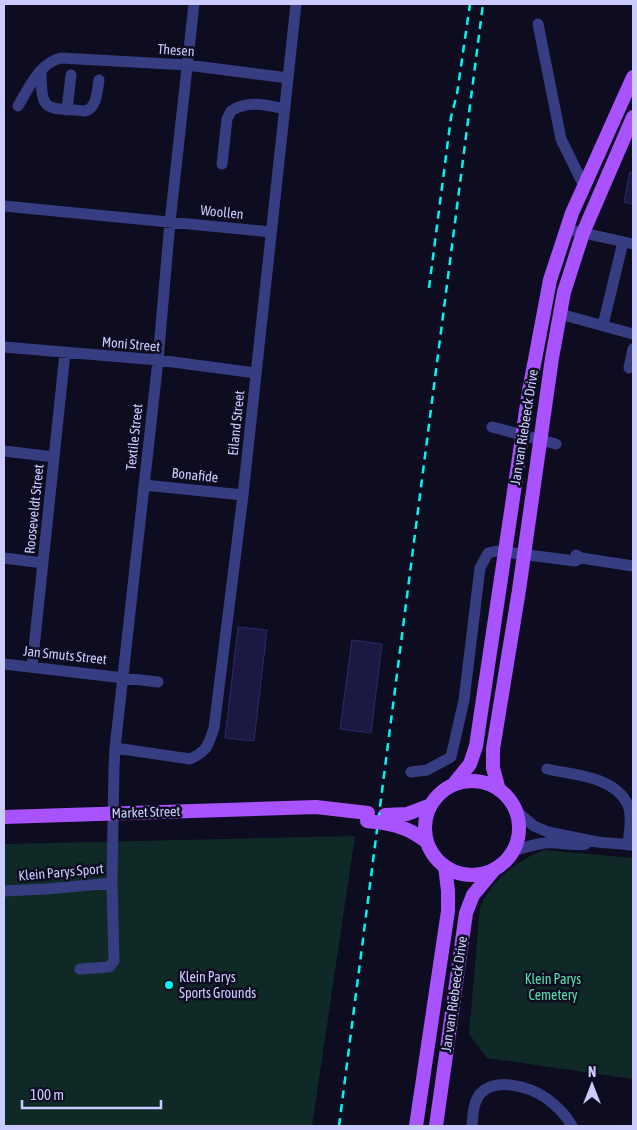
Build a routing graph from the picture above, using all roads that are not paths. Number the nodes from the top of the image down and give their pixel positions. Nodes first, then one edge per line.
1 (194, 4) edge
2 (296, 4) edge
3 (538, 24) dead end
4 (187, 64) junction
5 (41, 70) junction
6 (71, 76) dead end
7 (633, 77) edge
8 (288, 78) junction
9 (99, 80) dead end
10 (18, 106) dead end
11 (285, 109) junction
12 (66, 110) junction
13 (614, 122) junction
14 (632, 124) edge
15 (222, 164) dead end
16 (584, 186) junction
17 (4, 206) edge
18 (170, 222) junction
19 (566, 229) junction
20 (271, 232) junction
21 (583, 233) junction
22 (628, 243) edge
23 (560, 314) junction
24 (603, 325) junction
25 (633, 334) edge
26 (4, 347) edge
27 (633, 350) edge
28 (65, 353) junction
29 (158, 360) junction
30 (629, 368) dead end
31 (256, 373) junction
32 (492, 427) dead end
33 (523, 434) junction
34 (540, 439) junction
35 (556, 444) dead end
36 (4, 451) edge
37 (54, 457) junction
38 (144, 485) junction
39 (243, 495) junction
40 (524, 551) junction
41 (505, 552) junction
42 (4, 558) edge
43 (43, 563) junction
44 (633, 566) edge
45 (4, 664) edge
46 (32, 667) junction
47 (122, 677) junction
48 (158, 682) dead end
49 (115, 748) junction
50 (547, 769) dead end
51 (411, 772) dead end
52 (453, 785) junction
53 (499, 790) junction
54 (431, 805) junction
55 (515, 810) junction
56 (113, 813) junction
57 (4, 817) edge
58 (384, 819) junction
59 (427, 842) junction
60 (597, 842) junction
61 (631, 845) edge
62 (513, 851) junction
63 (444, 866) junction
64 (493, 870) junction
65 (112, 883) junction
66 (4, 891) edge
67 (80, 969) dead end
68 (416, 1126) edge
69 (436, 1126) edge
70 (472, 1126) edge
71 (572, 1126) edge

1 - 4 street, Textile Street
2 - 8 street, Eiland Street
3 - 16 street
4 - 5 street, Thesen
4 - 8 street, Thesen
4 - 18 street, Textile Street
5 - 10 street
5 - 12 street
6 - 12 street
7 - 13 main road, Jan van Riebeeck Drive
8 - 11 street, Eiland Street
9 - 12 street
11 - 15 street
11 - 20 street, Eiland Street
13 - 14 street
13 - 16 main road, Jan van Riebeeck Drive
14 - 21 main road, Jan van Riebeeck Drive
16 - 19 main road, Jan van Riebeeck Drive
17 - 18 street, Woollen
18 - 20 street, Woollen
18 - 29 street, Textile Street
19 - 21 street
19 - 33 main road, Jan van Riebeeck Drive
20 - 31 street, Eiland Street
21 - 22 street
21 - 23 main road, Jan van Riebeeck Drive
22 - 24 street
23 - 24 street
23 - 34 main road, Jan van Riebeeck Drive
24 - 25 street
26 - 28 street, Moni Street
27 - 30 street
28 - 29 street, Moni Street
28 - 37 street, Rooseveldt Street
29 - 31 street, Moni Street
29 - 38 street, Textile Street
31 - 39 street, Eiland Street
32 - 33 street
33 - 34 street
33 - 41 main road, Jan van Riebeeck Drive
34 - 35 street
34 - 40 main road, Jan van Riebeeck Drive
36 - 37 street
37 - 43 street, Rooseveldt Street
38 - 39 street, Bonafide
38 - 47 street, Textile Street
39 - 49 street, Eiland Street
40 - 41 street
40 - 44 street
40 - 53 main road, Jan van Riebeeck Drive
41 - 51 street
41 - 52 main road, Jan van Riebeeck Drive
42 - 43 street
43 - 46 street, Rooseveldt Street
45 - 46 street, Jan Smuts Street
46 - 47 street, Jan Smuts Street
47 - 48 street, Jan Smuts Street
47 - 49 street, Textile Street
49 - 56 street, Textile Street
50 - 61 street
52 - 53 main road
52 - 54 main road
53 - 55 main road
54 - 58 main road, Market Street
54 - 59 main road
55 - 60 street
55 - 62 main road
56 - 57 main road, Market Street
56 - 58 main road, Market Street
56 - 65 street, Klein Parys Sport
58 - 59 main road, Market Street
59 - 63 main road
60 - 61 street
60 - 62 street
62 - 64 main road
63 - 64 main road
63 - 68 main road, Jan van Riebeeck Drive
64 - 69 main road, Jan van Riebeeck Drive
65 - 66 street, Klein Parys Sport
65 - 67 street
70 - 71 street

